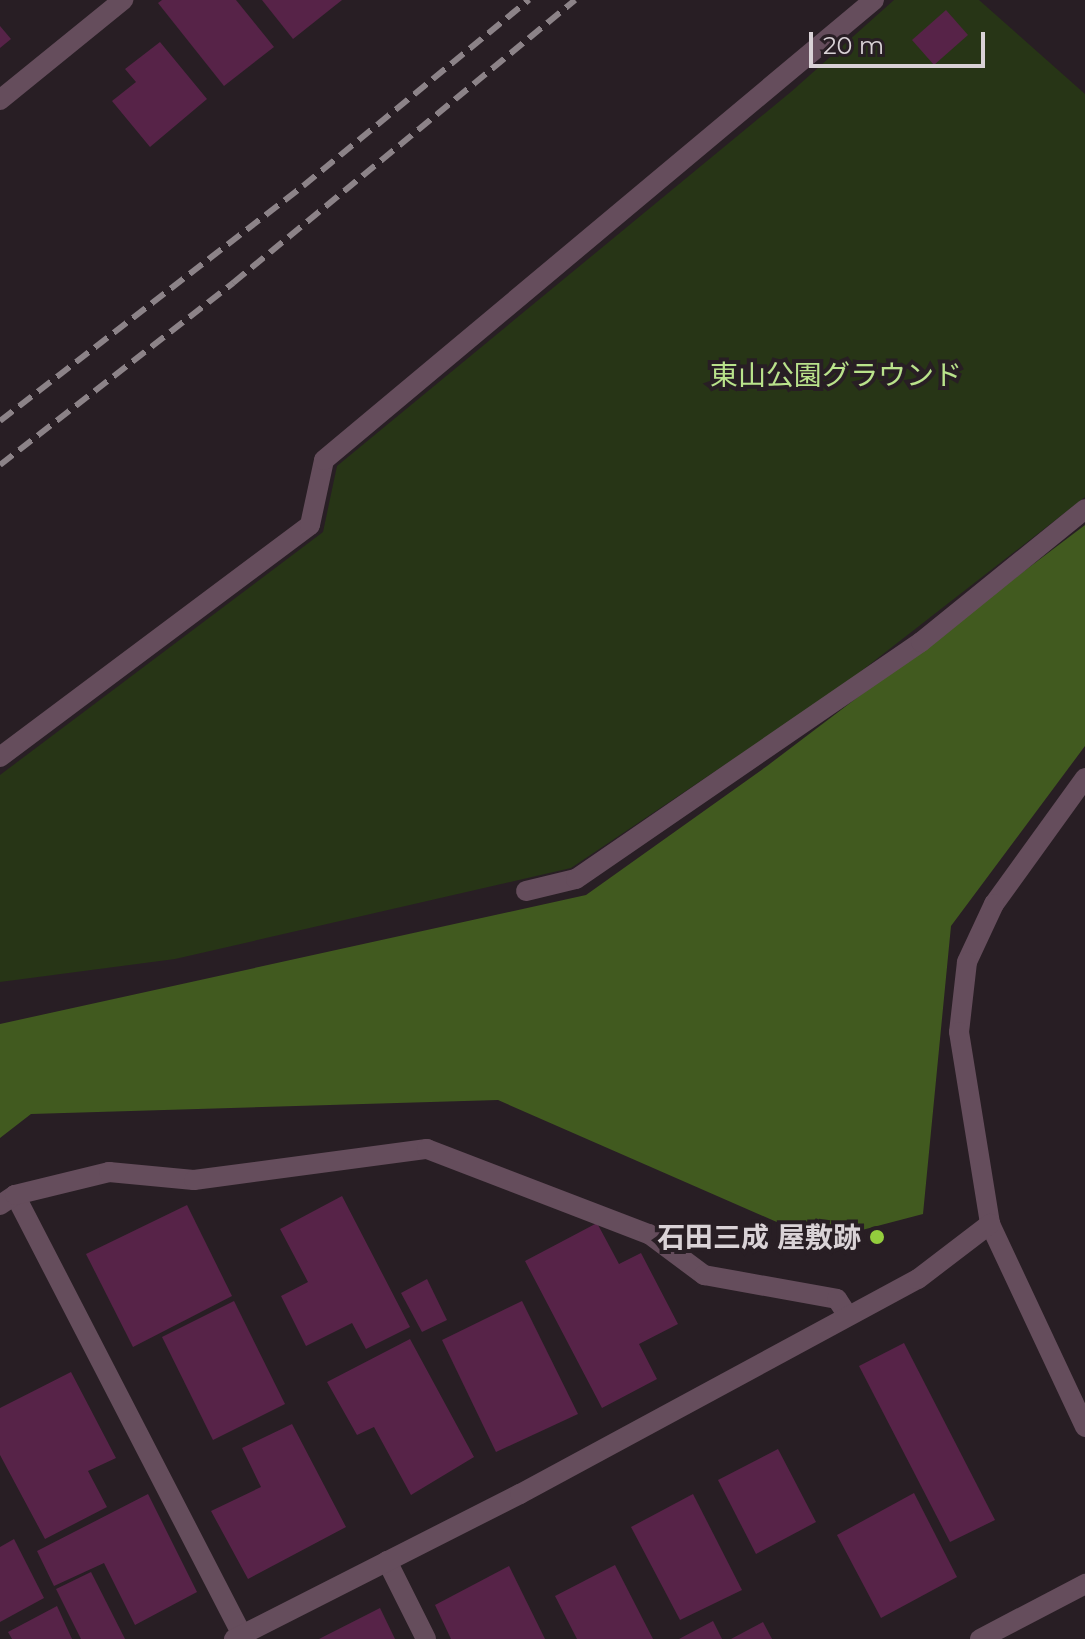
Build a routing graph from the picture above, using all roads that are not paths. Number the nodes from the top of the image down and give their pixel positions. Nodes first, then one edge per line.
1 (123, 0) edge
2 (874, 0) edge
3 (0, 100) edge
4 (1085, 509) edge
5 (0, 757) edge
6 (1085, 778) edge
7 (526, 891) dead end
8 (7, 1200) edge
9 (990, 1224) junction
10 (848, 1316) junction
11 (1085, 1427) edge
12 (387, 1561) junction
13 (1085, 1584) edge
14 (238, 1637) edge
15 (426, 1639) edge
16 (980, 1639) edge

1 - 3 street
2 - 5 street
4 - 7 street
6 - 9 street
8 - 10 street
8 - 14 street
9 - 10 street
9 - 11 street
10 - 12 street
12 - 14 street
12 - 15 street
13 - 16 street

